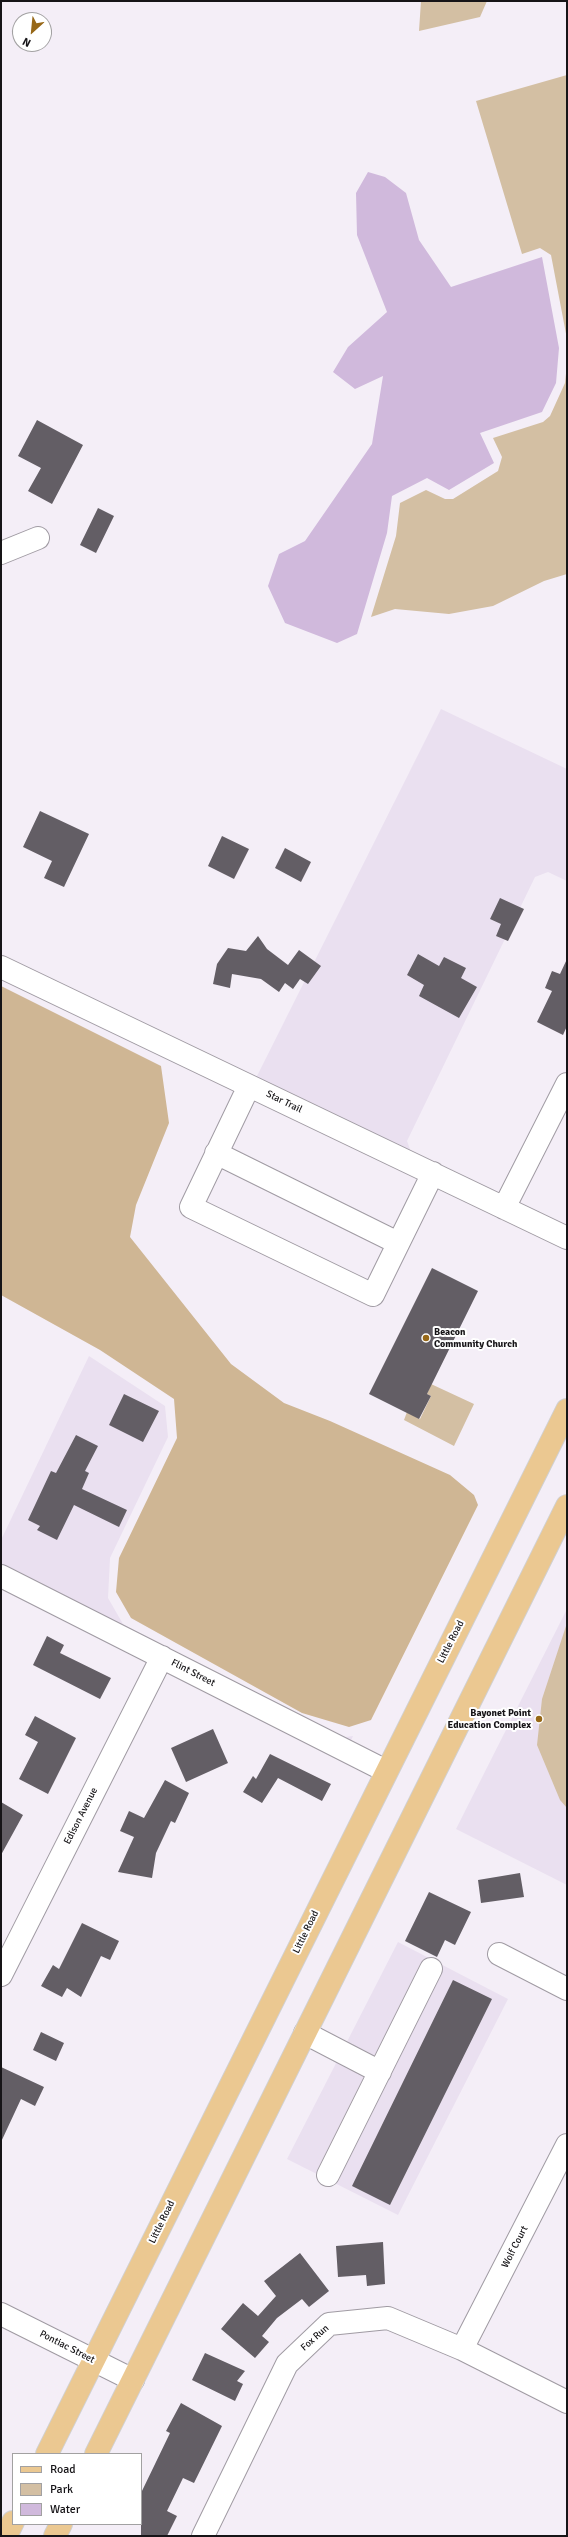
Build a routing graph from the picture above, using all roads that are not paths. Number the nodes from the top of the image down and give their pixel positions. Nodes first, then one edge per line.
1 (38, 538) dead end
2 (1, 553) edge
3 (1, 967) edge
4 (567, 1084) edge
5 (249, 1086) junction
6 (216, 1153) junction
7 (433, 1173) junction
8 (504, 1208) junction
9 (567, 1238) edge
10 (398, 1243) junction
11 (567, 1410) edge
12 (567, 1506) edge
13 (1, 1576) edge
14 (162, 1657) junction
15 (386, 1771) junction
16 (499, 1954) dead end
17 (431, 1969) dead end
18 (1, 1975) edge
19 (567, 1989) edge
20 (305, 2033) junction
21 (380, 2072) junction
22 (567, 2145) edge
23 (328, 2174) dead end
24 (1, 2314) edge
25 (462, 2349) junction
26 (93, 2360) junction
27 (133, 2380) junction
28 (567, 2402) edge
29 (47, 2453) edge
30 (96, 2453) edge
31 (12, 2524) edge
32 (60, 2525) edge
33 (6, 2536) edge
34 (55, 2536) edge
35 (203, 2536) edge

1 - 2 street
3 - 5 street, Star Trail
4 - 8 street
5 - 6 street
5 - 7 street, Star Trail
6 - 10 street
6 - 10 street
7 - 8 street, Star Trail
7 - 10 street
8 - 9 street, Star Trail
11 - 15 main road, Little Road
12 - 20 main road
13 - 14 street, Flint Street
14 - 15 street, Flint Street
14 - 18 street, Edison Avenue
15 - 26 main road, Little Road
16 - 19 street
17 - 21 street
20 - 21 street
20 - 27 main road
21 - 23 street
22 - 25 street, Wolf Court
24 - 26 street, Pontiac Street
25 - 28 street, Fox Run
25 - 35 street, Fox Run
26 - 27 street, Pontiac Street
26 - 29 main road, Little Road
27 - 30 main road
31 - 33 main road
32 - 34 main road

